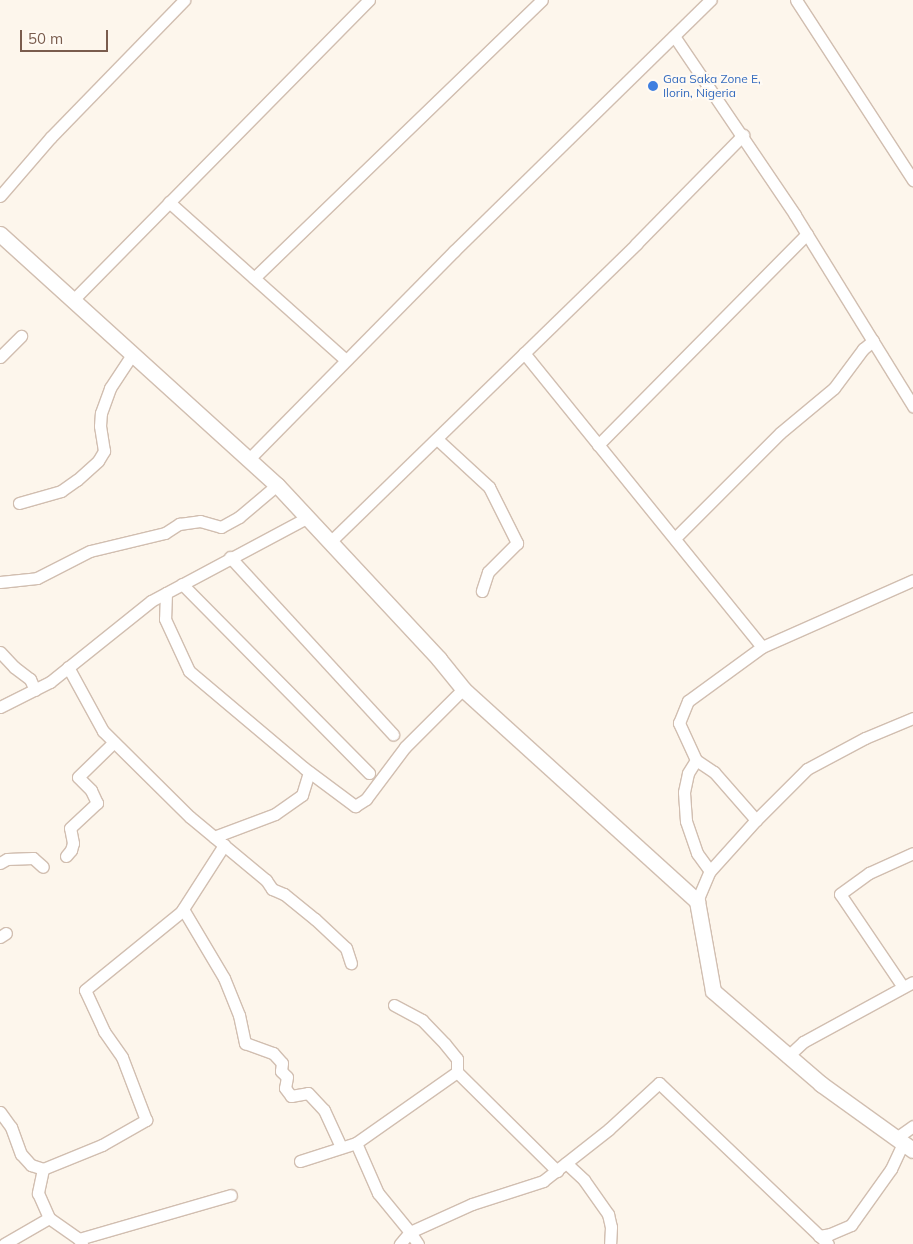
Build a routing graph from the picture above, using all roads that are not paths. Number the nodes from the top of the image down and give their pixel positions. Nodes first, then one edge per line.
1 (184, 0) edge
2 (369, 0) edge
3 (542, 0) edge
4 (710, 0) edge
5 (796, 0) edge
6 (674, 36) junction
7 (742, 135) junction
8 (913, 180) edge
9 (0, 196) edge
10 (169, 202) junction
11 (0, 234) edge
12 (807, 234) junction
13 (254, 278) junction
14 (74, 299) junction
15 (21, 336) dead end
16 (873, 341) junction
17 (134, 353) junction
18 (524, 353) junction
19 (0, 357) edge
20 (346, 360) junction
21 (913, 406) edge
22 (436, 439) junction
23 (598, 446) junction
24 (249, 459) junction
25 (277, 485) junction
26 (19, 503) dead end
27 (308, 517) junction
28 (675, 538) junction
29 (331, 541) junction
30 (230, 557) junction
31 (913, 580) edge
32 (0, 582) edge
33 (182, 584) junction
34 (482, 591) dead end
35 (166, 593) junction
36 (762, 647) junction
37 (0, 652) edge
38 (68, 668) junction
39 (463, 689) junction
40 (35, 690) junction
41 (0, 708) edge
42 (913, 718) edge
43 (393, 734) dead end
44 (114, 742) junction
45 (696, 760) junction
46 (309, 772) junction
47 (369, 773) dead end
48 (756, 820) junction
49 (214, 837) junction
50 (224, 846) junction
51 (913, 853) edge
52 (66, 856) dead end
53 (0, 862) edge
54 (42, 867) dead end
55 (710, 871) junction
56 (697, 901) junction
57 (183, 909) junction
58 (351, 963) dead end
59 (908, 984) edge
60 (394, 1005) dead end
61 (788, 1056) junction
62 (458, 1072) junction
63 (0, 1112) edge
64 (913, 1126) edge
65 (356, 1142) junction
66 (904, 1144) edge
67 (341, 1147) junction
68 (300, 1161) dead end
69 (566, 1163) junction
70 (43, 1169) junction
71 (557, 1171) junction
72 (231, 1195) dead end
73 (49, 1218) junction
74 (410, 1232) junction
75 (821, 1240) edge
76 (80, 1242) edge
77 (4, 1244) edge
78 (400, 1244) edge
79 (418, 1244) edge
80 (610, 1244) edge

1 - 9 street
2 - 10 street
3 - 13 street
4 - 6 street
5 - 8 street
6 - 7 street
6 - 20 street
7 - 12 street
7 - 18 street
10 - 13 street
10 - 14 street
11 - 14 street
12 - 16 street
12 - 23 street
13 - 20 street
14 - 17 street
15 - 19 street
16 - 21 street
16 - 28 street
17 - 24 street
17 - 26 street
18 - 22 street
18 - 23 street
20 - 24 street
22 - 29 street
22 - 34 street
23 - 28 street
24 - 25 street
25 - 27 street
25 - 32 street
27 - 29 street
27 - 30 street
28 - 36 street
29 - 39 street
30 - 33 street
30 - 43 street
31 - 36 street
33 - 35 street
33 - 47 street
35 - 38 street
35 - 46 street
36 - 45 street
37 - 40 street
38 - 40 street
38 - 44 street
39 - 46 street
39 - 56 street
40 - 41 street
42 - 48 street
44 - 49 street
44 - 52 street
45 - 48 street
45 - 55 street
46 - 49 street
48 - 55 street
49 - 50 street
50 - 57 street
50 - 58 street
51 - 59 street
53 - 54 street
55 - 56 street
56 - 61 street
57 - 67 street
57 - 70 street
59 - 61 street
60 - 62 street
61 - 66 street
62 - 65 street
62 - 71 street
63 - 70 street
64 - 66 street
65 - 67 street
65 - 74 street
66 - 75 street
67 - 68 street
69 - 71 street
69 - 75 street
69 - 80 street
70 - 73 street
71 - 74 street
72 - 76 street
73 - 76 street
73 - 77 street
74 - 78 street
74 - 79 street

